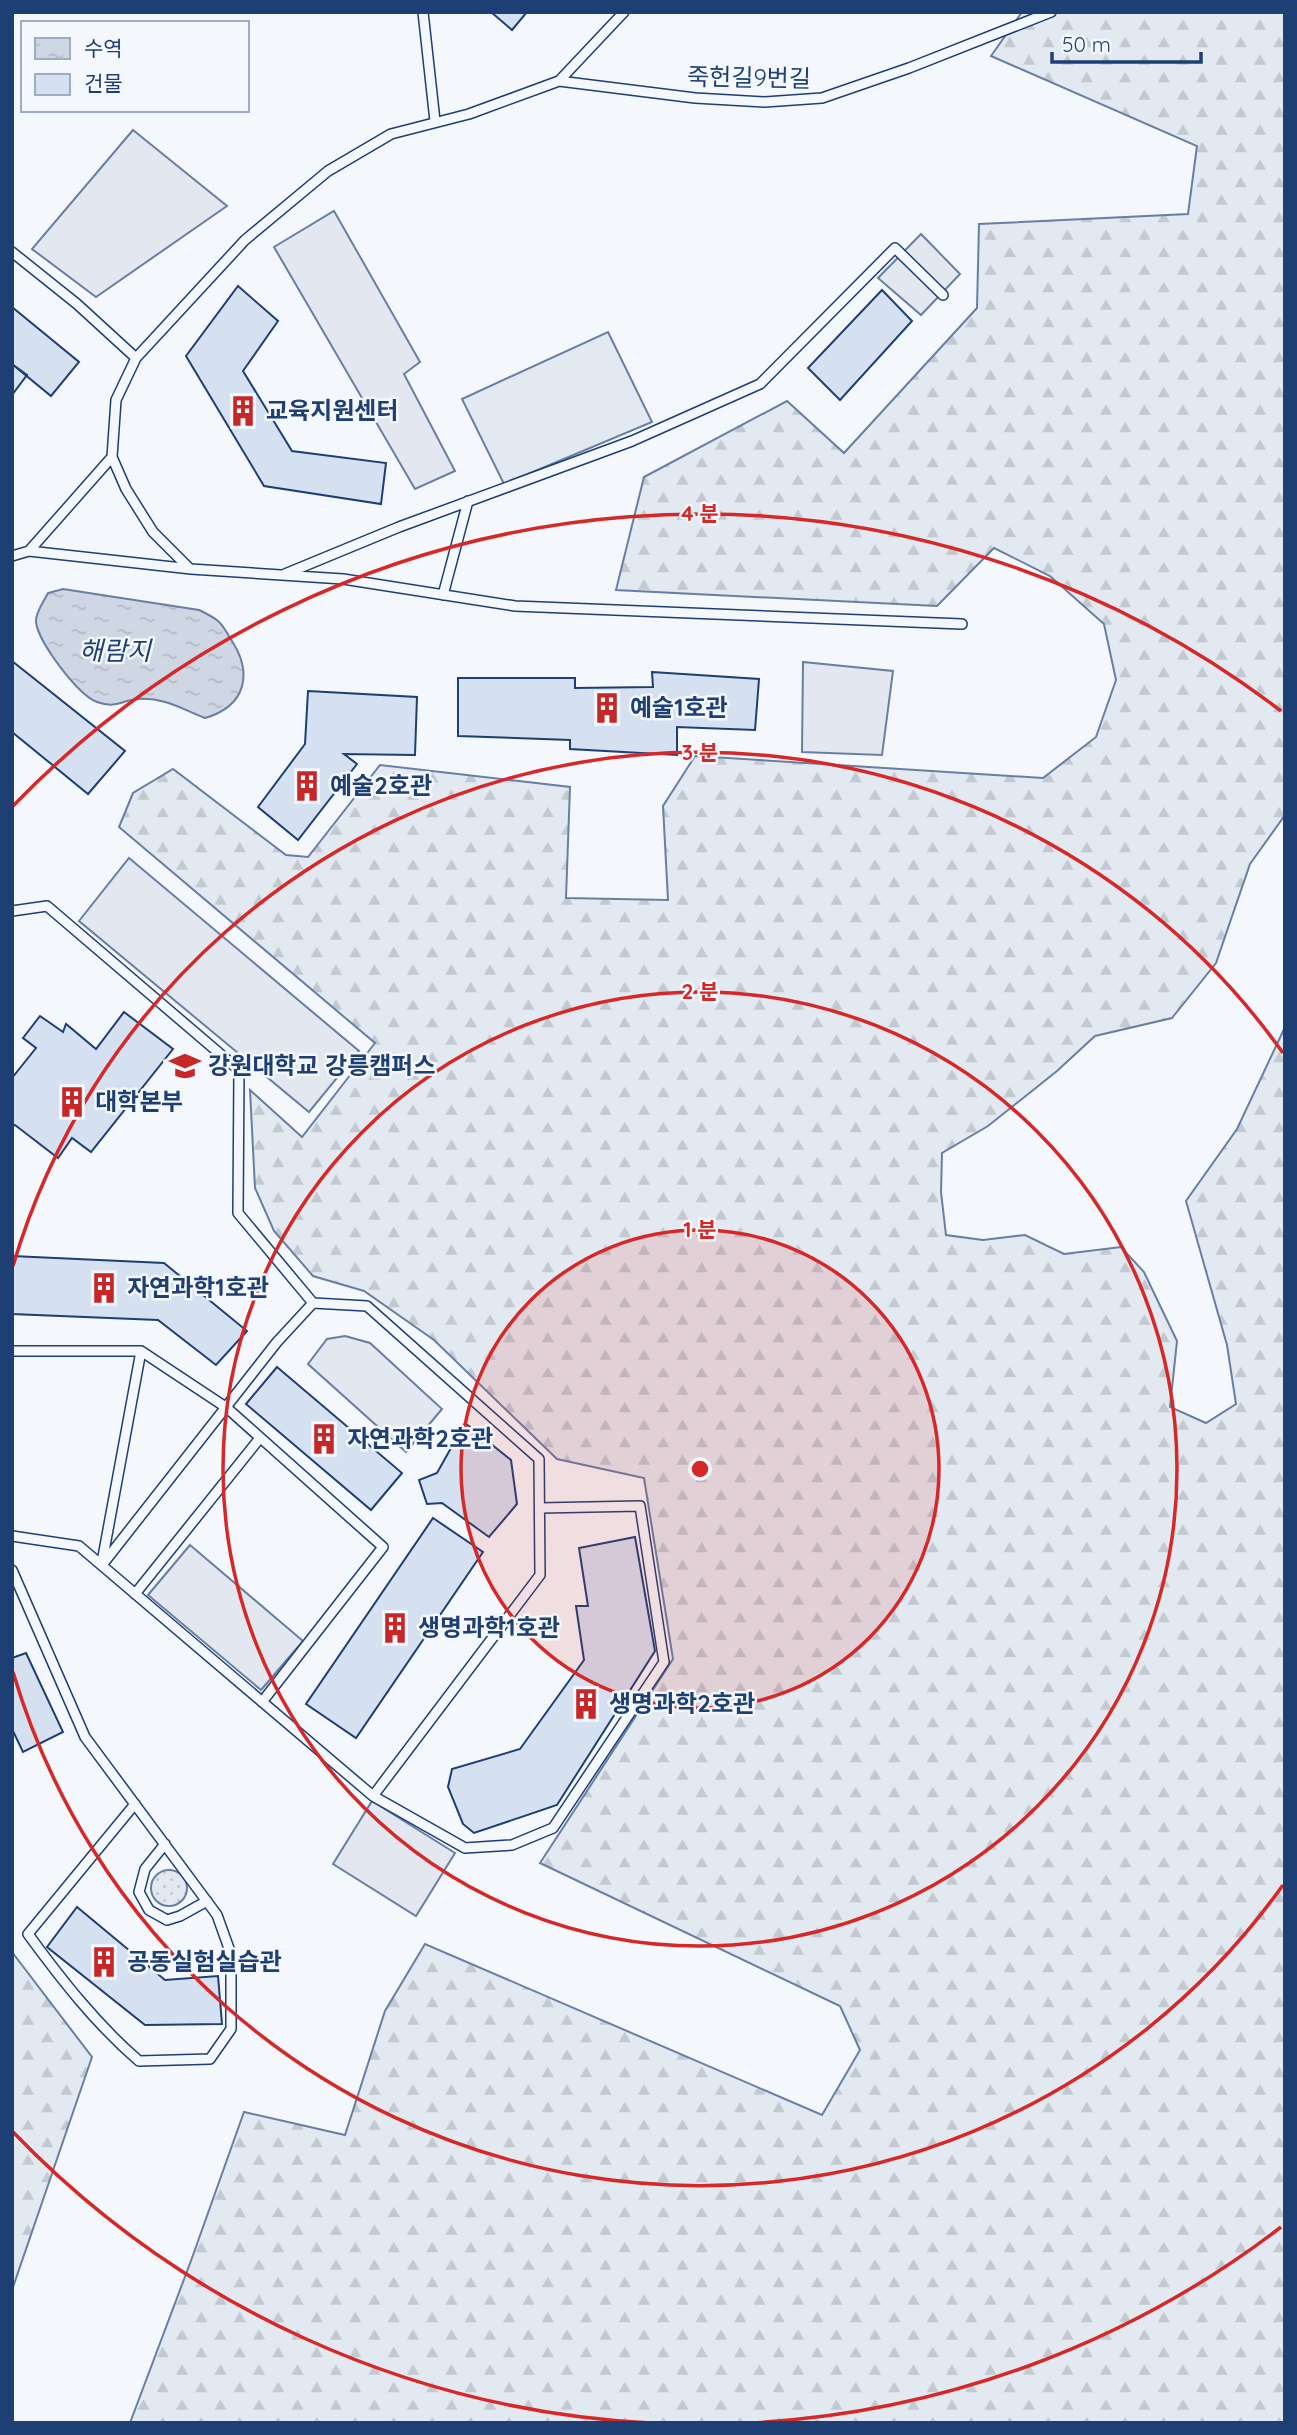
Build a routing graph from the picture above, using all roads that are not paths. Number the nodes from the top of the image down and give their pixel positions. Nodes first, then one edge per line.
1 (422, 12) edge
2 (624, 12) edge
3 (1051, 12) edge
4 (559, 81) junction
5 (435, 121) junction
6 (12, 252) edge
7 (943, 295) dead end
8 (136, 358) junction
9 (112, 457) junction
10 (468, 501) junction
11 (29, 551) junction
12 (12, 556) edge
13 (191, 569) junction
14 (283, 575) junction
15 (443, 595) junction
16 (962, 624) dead end
17 (12, 911) edge
18 (313, 1303) junction
19 (12, 1351) edge
20 (141, 1351) junction
21 (227, 1408) junction
22 (260, 1438) junction
23 (540, 1508) junction
24 (12, 1536) edge
25 (102, 1565) junction
26 (12, 1570) edge
27 (135, 1594) junction
28 (262, 1702) junction
29 (373, 1796) junction
30 (135, 1804) junction
31 (165, 1844) junction
32 (207, 1901) junction

1 - 5 lane
2 - 4 lane
3 - 4 lane, 죽헌길9번길
4 - 5 lane
5 - 8 lane
6 - 8 lane
7 - 10 lane
8 - 9 lane
9 - 11 lane
9 - 13 lane
10 - 14 lane
10 - 15 lane
11 - 12 lane
11 - 13 lane
13 - 14 lane
14 - 15 lane
15 - 16 lane
17 - 18 lane
18 - 21 lane
18 - 23 lane
19 - 20 lane
20 - 21 lane
20 - 25 lane
21 - 22 lane
21 - 25 lane
22 - 27 lane
22 - 28 lane
23 - 29 lane
23 - 29 lane
24 - 25 lane
25 - 27 lane
26 - 30 lane
27 - 28 lane
28 - 29 lane
30 - 31 lane
30 - 32 lane
31 - 32 lane
31 - 32 lane

